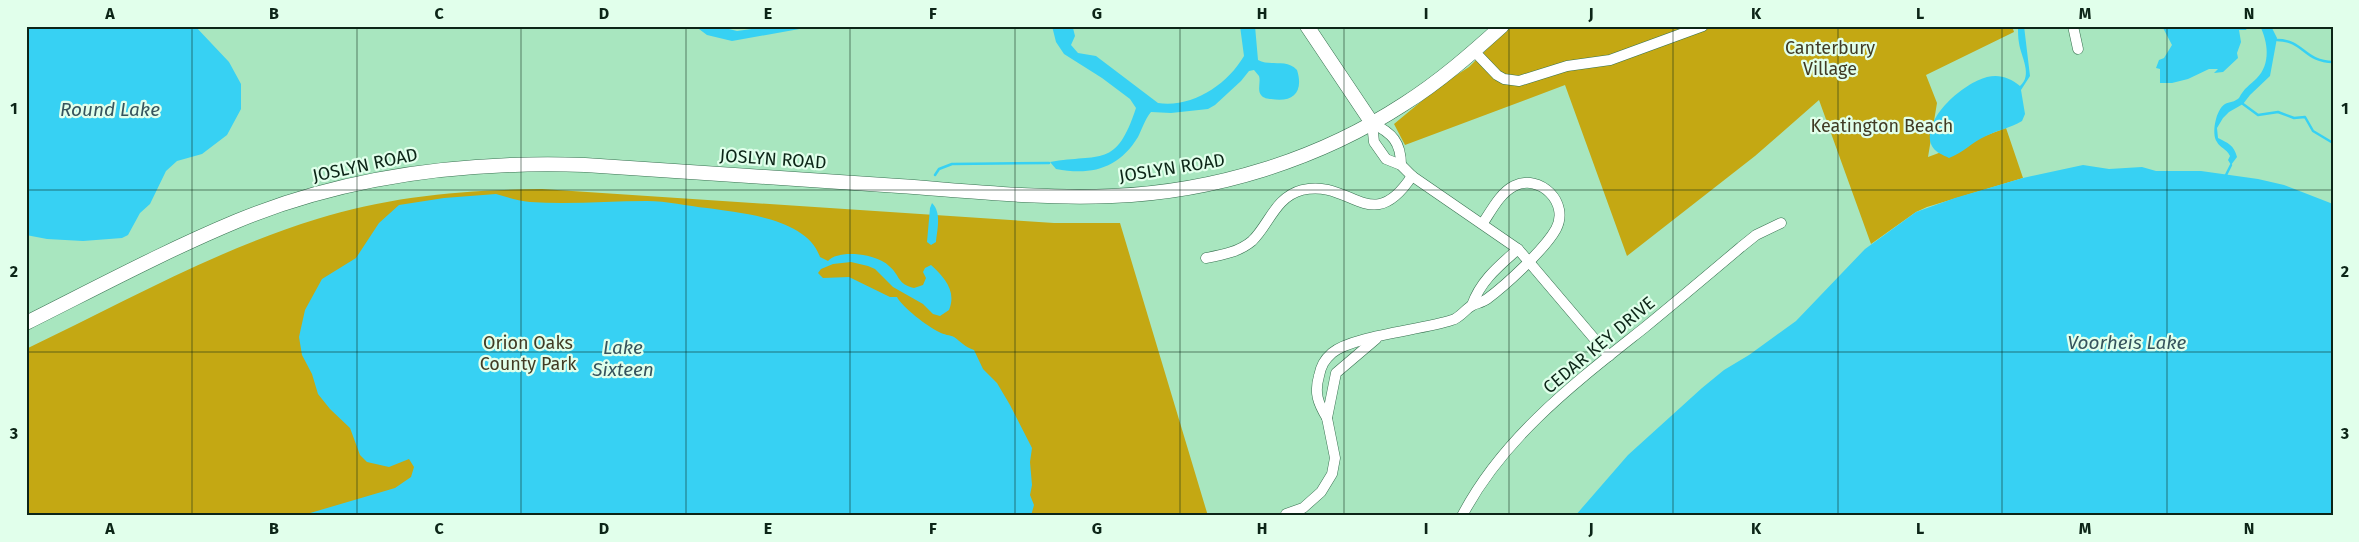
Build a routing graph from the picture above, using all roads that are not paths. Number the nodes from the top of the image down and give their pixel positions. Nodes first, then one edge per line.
1 (1306, 26) edge
2 (1502, 26) edge
3 (1703, 26) edge
4 (2073, 28) edge
5 (2078, 49) dead end
6 (1474, 51) junction
7 (1372, 123) junction
8 (1401, 165) junction
9 (1412, 176) junction
10 (1483, 223) junction
11 (1781, 223) dead end
12 (1518, 249) junction
13 (1206, 258) dead end
14 (1530, 260) junction
15 (1472, 305) junction
16 (26, 323) edge
17 (1378, 338) junction
18 (1609, 356) junction
19 (1327, 418) junction
20 (1286, 514) dead end
21 (1462, 516) edge

1 - 7 street
2 - 6 street, JOSLYN ROAD
3 - 6 street
4 - 5 street
6 - 7 street, JOSLYN ROAD
7 - 8 street
7 - 8 street
7 - 16 street, JOSLYN ROAD
8 - 9 street
9 - 10 street
9 - 13 street
10 - 12 street
10 - 14 street
11 - 18 street, CEDAR KEY DRIVE
12 - 14 street
12 - 15 street
14 - 15 street
14 - 18 street
15 - 17 street
17 - 19 street
17 - 19 street
18 - 21 street, CEDAR KEY DRIVE
19 - 20 street

